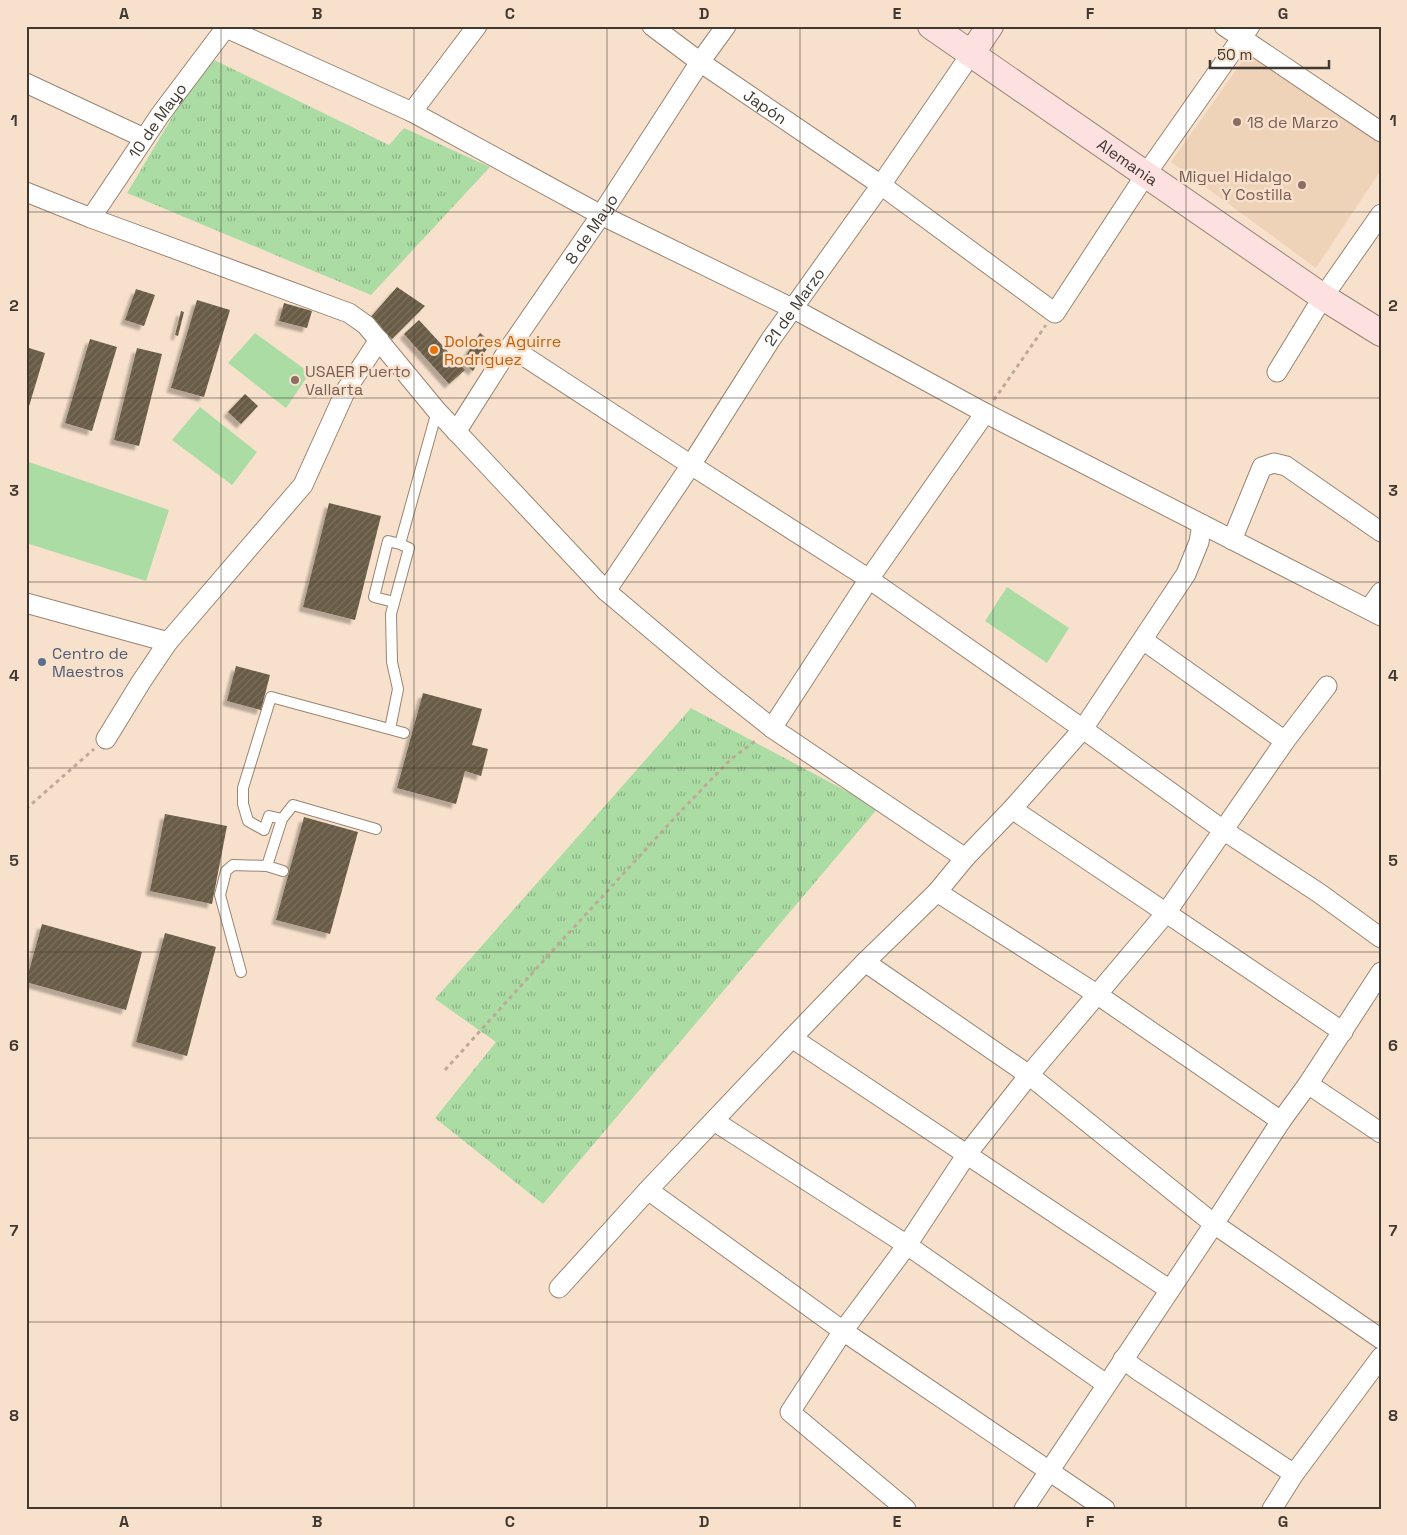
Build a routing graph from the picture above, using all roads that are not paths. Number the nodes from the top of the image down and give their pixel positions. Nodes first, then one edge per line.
1 (477, 26) edge
2 (652, 26) edge
3 (726, 26) edge
4 (931, 26) edge
5 (990, 26) edge
6 (1224, 26) edge
7 (225, 27) edge
8 (1246, 32) edge
9 (971, 54) junction
10 (700, 62) junction
11 (26, 83) edge
12 (412, 112) junction
13 (1381, 132) edge
14 (144, 138) junction
15 (1146, 174) junction
16 (880, 185) junction
17 (26, 192) edge
18 (1381, 214) edge
19 (601, 215) junction
20 (91, 218) junction
21 (1323, 297) junction
22 (794, 309) junction
23 (1381, 333) edge
24 (378, 340) junction
25 (510, 347) junction
26 (1277, 372) dead end
27 (437, 411) junction
28 (985, 413) junction
29 (456, 432) junction
30 (691, 465) junction
31 (1202, 524) junction
32 (1381, 532) edge
33 (1232, 540) junction
34 (400, 544) junction
35 (869, 579) junction
36 (606, 592) junction
37 (1381, 592) edge
38 (394, 602) junction
39 (26, 603) edge
40 (1375, 613) edge
41 (1143, 640) junction
42 (168, 642) junction
43 (1326, 686) dead end
44 (772, 728) junction
45 (390, 729) junction
46 (1083, 729) junction
47 (404, 733) dead end
48 (106, 739) road end
49 (1285, 741) junction
50 (1012, 809) junction
51 (282, 820) junction
52 (376, 829) dead end
53 (264, 830) junction
54 (1223, 830) junction
55 (278, 834) junction
56 (965, 858) junction
57 (267, 866) junction
58 (283, 871) dead end
59 (938, 892) junction
60 (1166, 914) junction
61 (1381, 938) edge
62 (865, 962) junction
63 (241, 972) dead end
64 (1381, 972) edge
65 (1098, 995) junction
66 (1343, 1032) junction
67 (792, 1038) junction
68 (1029, 1075) junction
69 (1308, 1084) junction
70 (714, 1121) junction
71 (1280, 1121) junction
72 (1381, 1134) edge
73 (967, 1154) junction
74 (648, 1190) junction
75 (1214, 1224) junction
76 (907, 1245) junction
77 (558, 1288) dead end
78 (1170, 1290) junction
79 (843, 1331) junction
80 (1381, 1339) edge
81 (1381, 1357) edge
82 (1123, 1359) junction
83 (1106, 1384) junction
84 (1048, 1471) junction
85 (1294, 1474) junction
86 (906, 1509) edge
87 (1024, 1509) edge
88 (1104, 1509) edge
89 (1272, 1509) edge

1 - 12 street
2 - 10 street, Japón
3 - 10 street, 8 de Mayo
4 - 9 street, Alemania
5 - 9 street, 21 de Marzo
6 - 8 street
7 - 12 street
7 - 14 street, 10 de Mayo
8 - 13 street
8 - 15 street
9 - 15 street, Alemania
9 - 16 street, 21 de Marzo
10 - 16 street, Japón
10 - 19 street, 8 de Mayo
11 - 14 street
12 - 19 street
14 - 20 street, 10 de Mayo
15 - 16 street, Japón
15 - 21 street, Alemania
16 - 22 street, 21 de Marzo
17 - 20 street
18 - 21 street
19 - 22 street
19 - 25 street, 8 de Mayo
20 - 24 street
21 - 23 street, Alemania
21 - 26 street
22 - 28 street
22 - 30 street, 21 de Marzo
24 - 27 street
24 - 42 street
25 - 29 street, 8 de Mayo
25 - 30 street
27 - 29 street
27 - 34 lane
28 - 31 street
28 - 35 street
29 - 36 street
30 - 35 street
30 - 36 street, 21 de Marzo
31 - 33 street
31 - 41 street
32 - 33 street
33 - 40 street
34 - 38 lane
34 - 38 lane
35 - 44 street
35 - 46 street
36 - 44 street
37 - 40 street
38 - 45 lane
39 - 42 street
41 - 46 street
41 - 49 street
42 - 48 street
43 - 49 street
44 - 56 street
45 - 47 lane
45 - 53 lane
46 - 50 street
46 - 54 street
49 - 54 street
50 - 56 street
50 - 60 street
51 - 52 lane
51 - 53 lane
51 - 55 lane
53 - 55 lane
54 - 60 street
54 - 61 street
55 - 57 lane
56 - 59 street
57 - 58 lane
57 - 63 lane
59 - 62 street
59 - 65 street
60 - 65 street
60 - 66 street
62 - 67 street
62 - 68 street
64 - 66 street
65 - 68 street
65 - 71 street
66 - 69 street
67 - 70 street
67 - 73 street
68 - 73 street
68 - 75 street
69 - 71 street
69 - 72 street
70 - 74 street
70 - 76 street
71 - 75 street
73 - 76 street
73 - 78 street
74 - 77 street
74 - 79 street
75 - 78 street
75 - 80 street
76 - 79 street
76 - 83 street
78 - 82 street
79 - 84 street
79 - 86 street
81 - 85 street
82 - 83 street
82 - 85 street
83 - 84 street
84 - 87 street
84 - 88 street
85 - 89 street

